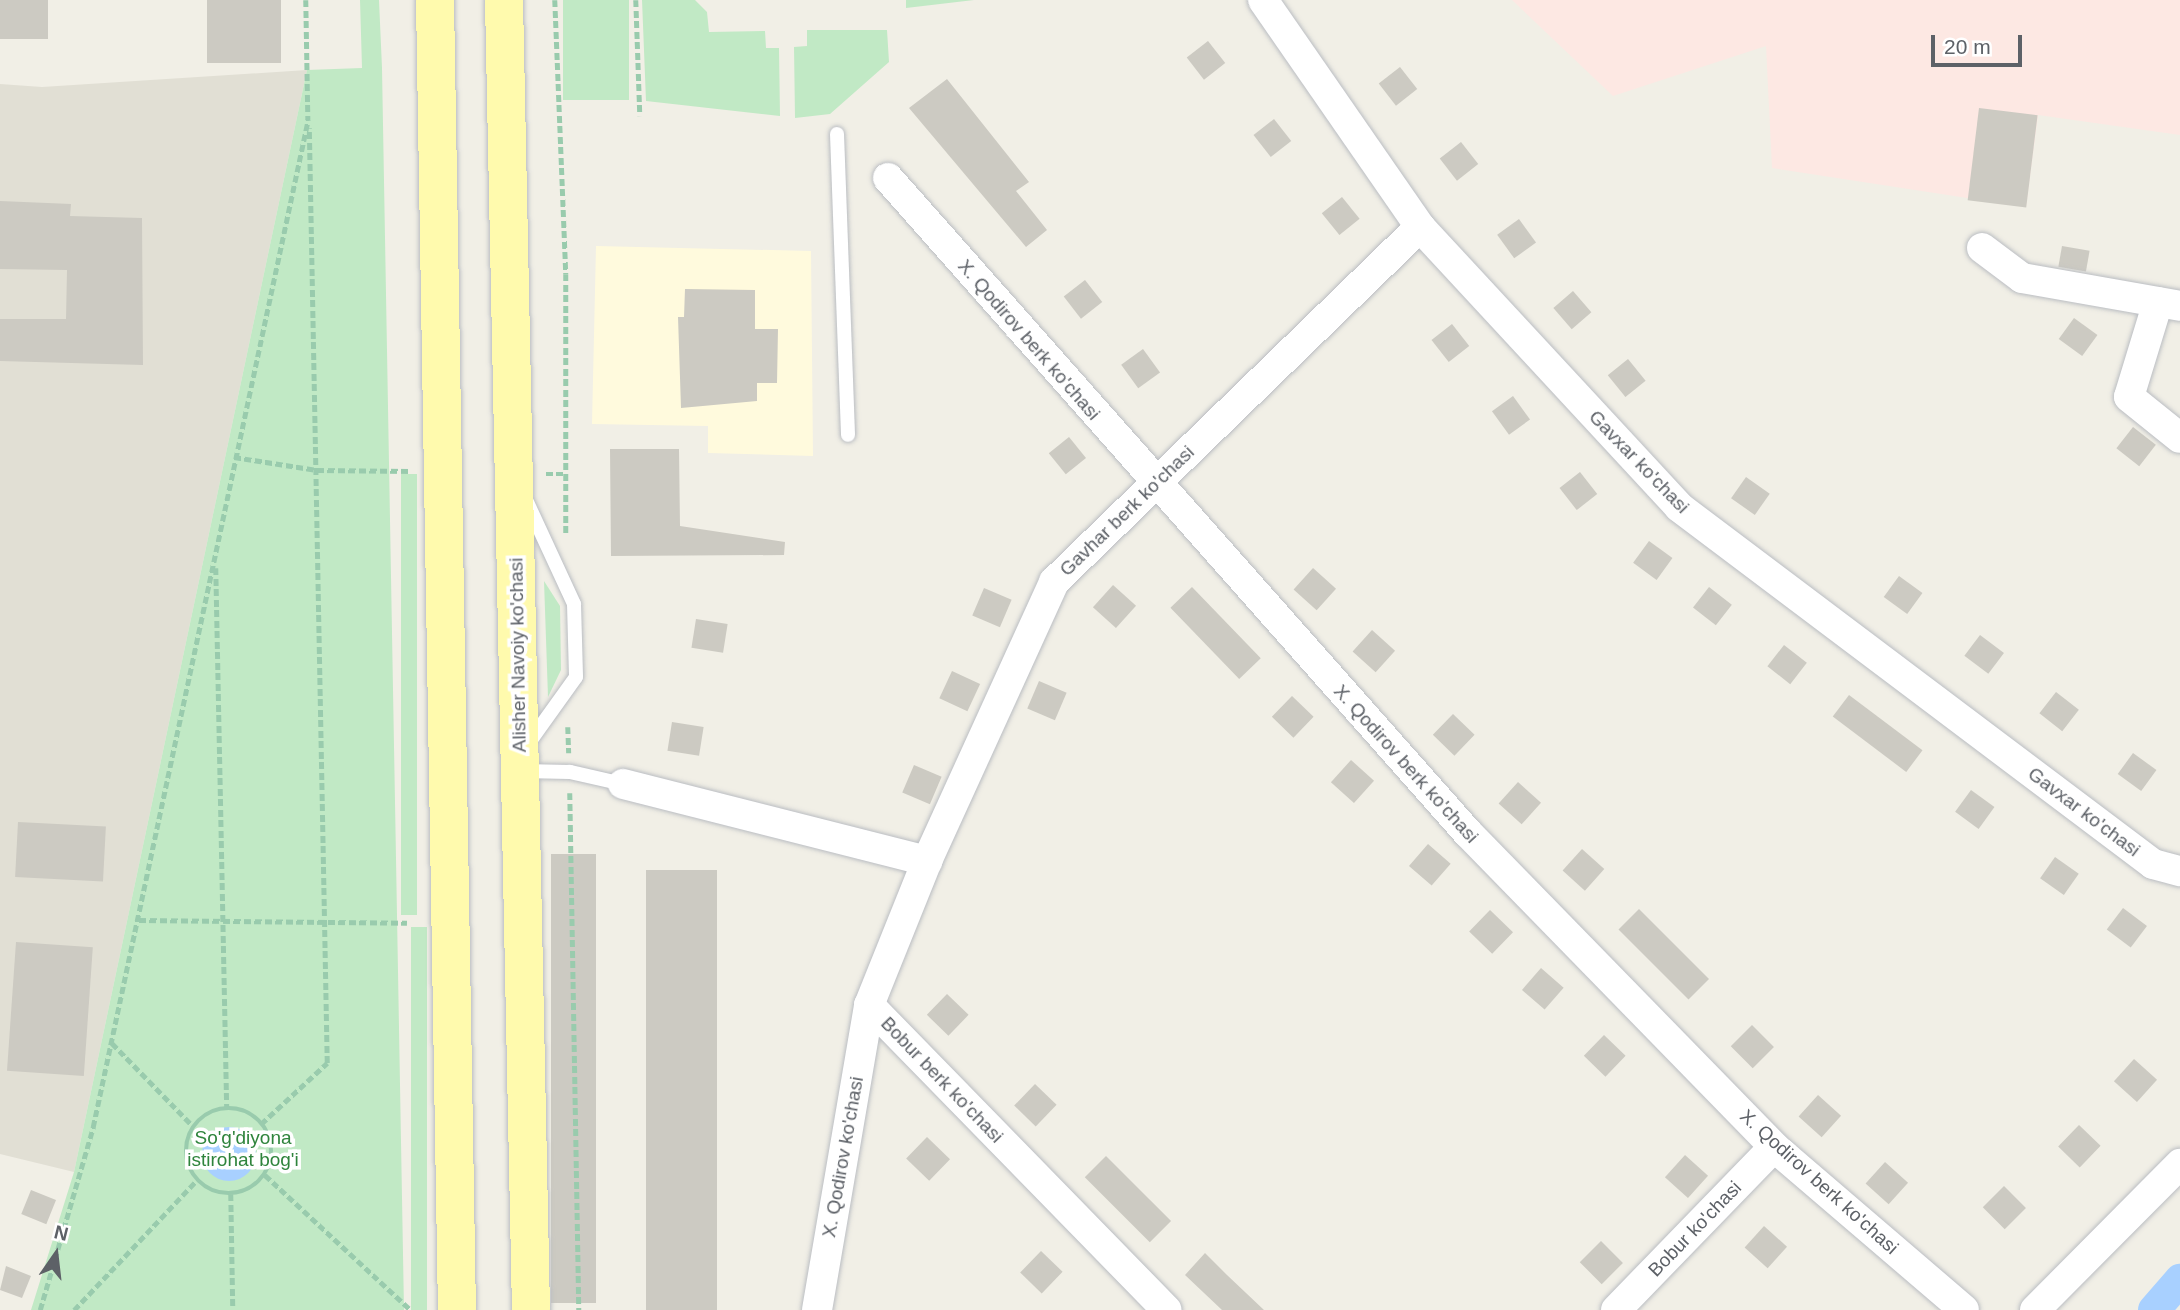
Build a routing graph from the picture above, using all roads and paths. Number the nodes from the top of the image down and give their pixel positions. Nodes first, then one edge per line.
1 (306, 0) edge
2 (435, 0) edge
3 (504, 0) edge
4 (636, 0) edge
5 (1263, 0) edge
6 (640, 116) dead end
7 (309, 120) junction
8 (836, 134) dead end
9 (888, 178) dead end
10 (1420, 227) junction
11 (1982, 248) dead end
12 (2169, 304) edge
13 (848, 435) dead end
14 (2180, 438) edge
15 (234, 457) junction
16 (317, 470) junction
17 (396, 471) dead end
18 (514, 473) junction
19 (1156, 484) junction
20 (216, 558) junction
21 (520, 763) junction
22 (623, 784) joint
23 (927, 861) junction
24 (2180, 872) edge
25 (139, 920) junction
26 (222, 921) junction
27 (325, 922) junction
28 (407, 923) dead end
29 (869, 1004) junction
30 (112, 1042) junction
31 (227, 1109) junction
32 (261, 1124) junction
33 (194, 1127) junction
34 (1774, 1147) junction
35 (2180, 1164) edge
36 (265, 1175) junction
37 (197, 1180) junction
38 (231, 1194) junction
39 (40, 1310) edge
40 (74, 1310) edge
41 (233, 1310) edge
42 (411, 1310) edge
43 (457, 1310) edge
44 (531, 1310) edge
45 (817, 1310) edge
46 (1167, 1310) edge
47 (1616, 1310) edge
48 (1964, 1310) edge
49 (2035, 1310) edge

1 - 7 path
2 - 43 main road
3 - 18 main road, Alisher Navoiy ko'chasi
4 - 6 path
5 - 10 street, Gavxar ko'chasi
7 - 15 path
7 - 16 path
8 - 13 lane
9 - 19 street, X. Qodirov berk ko'chasi
10 - 19 street, Gavhar berk ko'chasi
10 - 24 street, Gavxar ko'chasi
11 - 12 street
12 - 14 street
15 - 16 path
15 - 20 path
16 - 17 path
16 - 27 path
18 - 21 main road, Alisher Navoiy ko'chasi
18 - 21 lane
19 - 23 street, Gavhar berk ko'chasi
19 - 34 street, X. Qodirov berk ko'chasi
20 - 25 path
20 - 26 path
21 - 22 lane
21 - 44 main road, Alisher Navoiy ko'chasi
22 - 23 street
23 - 29 street, Bobur berk ko'chasi
25 - 26 path
25 - 30 path
26 - 27 path
26 - 31 path
27 - 28 path
27 - 32 path
29 - 45 street, X. Qodirov ko'chasi
29 - 46 street, Bobur berk ko'chasi
30 - 33 path
30 - 39 path
31 - 32 path
31 - 33 path
32 - 36 path
33 - 37 path
34 - 47 street, Bobur ko'chasi
34 - 48 street, X. Qodirov berk ko'chasi
35 - 49 street
36 - 38 path
36 - 42 path
37 - 38 path
37 - 40 path
38 - 41 path

